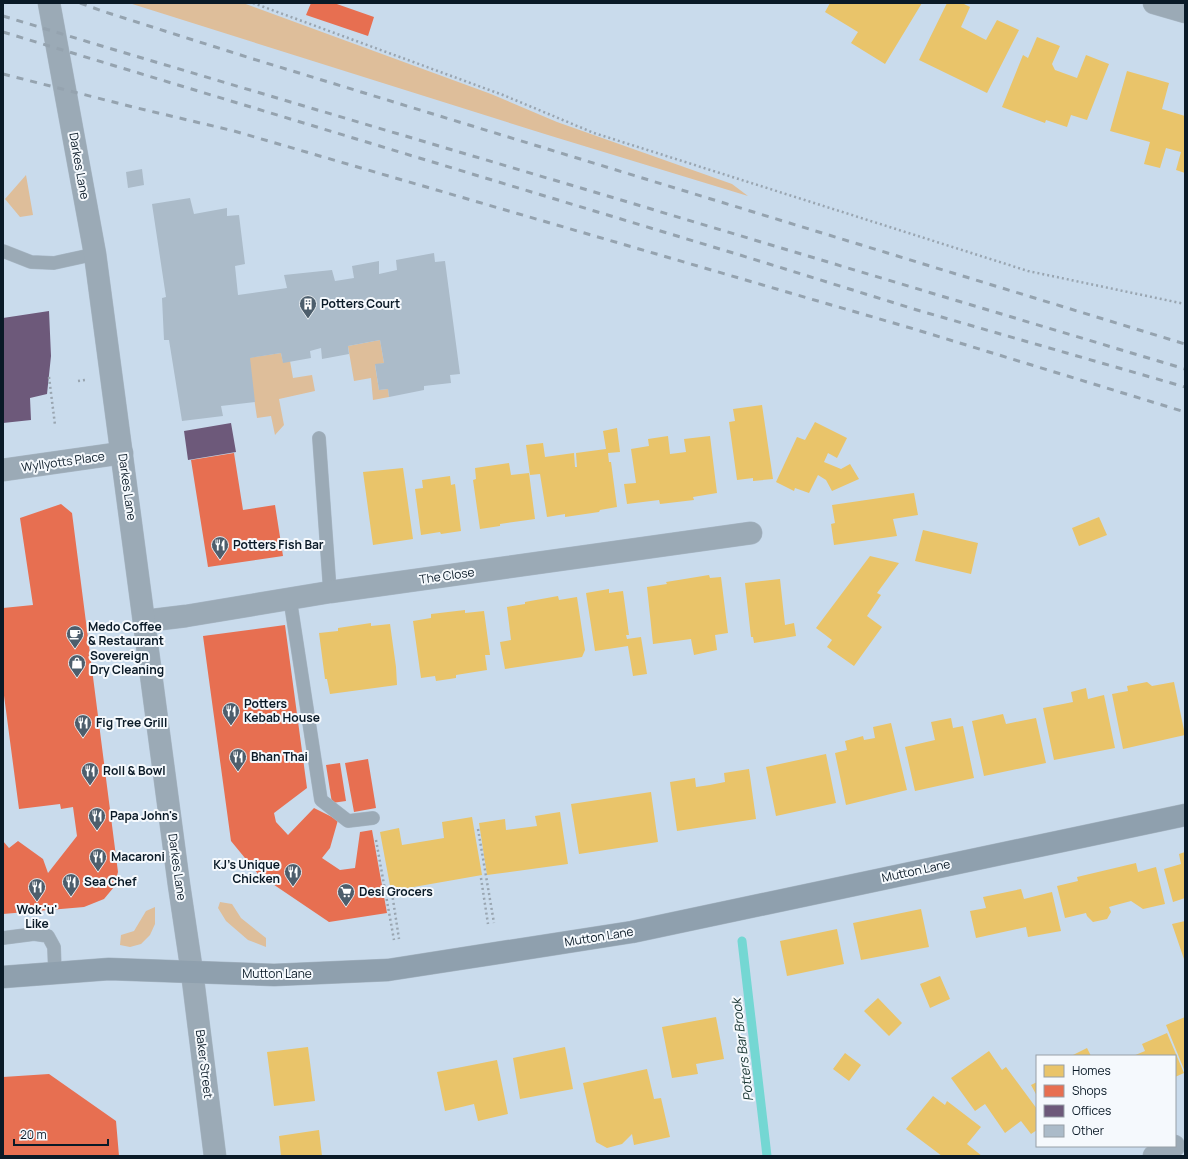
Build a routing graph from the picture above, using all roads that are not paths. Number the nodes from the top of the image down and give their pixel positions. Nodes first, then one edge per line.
1 (49, 3) edge
2 (1154, 3) edge
3 (1185, 12) edge
4 (3, 250) edge
5 (95, 254) junction
6 (319, 438) dead end
7 (122, 454) junction
8 (3, 470) edge
9 (751, 533) dead end
10 (330, 592) junction
11 (290, 599) junction
12 (145, 621) junction
13 (1185, 815) edge
14 (373, 818) road end
15 (3, 938) edge
16 (192, 972) junction
17 (55, 973) junction
18 (3, 977) edge
19 (1185, 1140) edge
20 (1176, 1145) edge
21 (1172, 1147) edge
22 (215, 1156) edge
23 (1154, 1156) edge

1 - 5 street, Darkes Lane
2 - 3 street
4 - 5 lane
5 - 7 street, Darkes Lane
6 - 10 lane
7 - 8 street, Wyllyotts Place
7 - 12 street, Darkes Lane
9 - 10 street, The Close
10 - 11 street, The Close
11 - 12 street, The Close
11 - 14 lane
12 - 16 street, Darkes Lane
13 - 16 main road, Mutton Lane
15 - 17 lane
16 - 17 main road, Mutton Lane
16 - 22 street, Baker Street
17 - 18 main road, Mutton Lane
19 - 20 street
21 - 23 street

